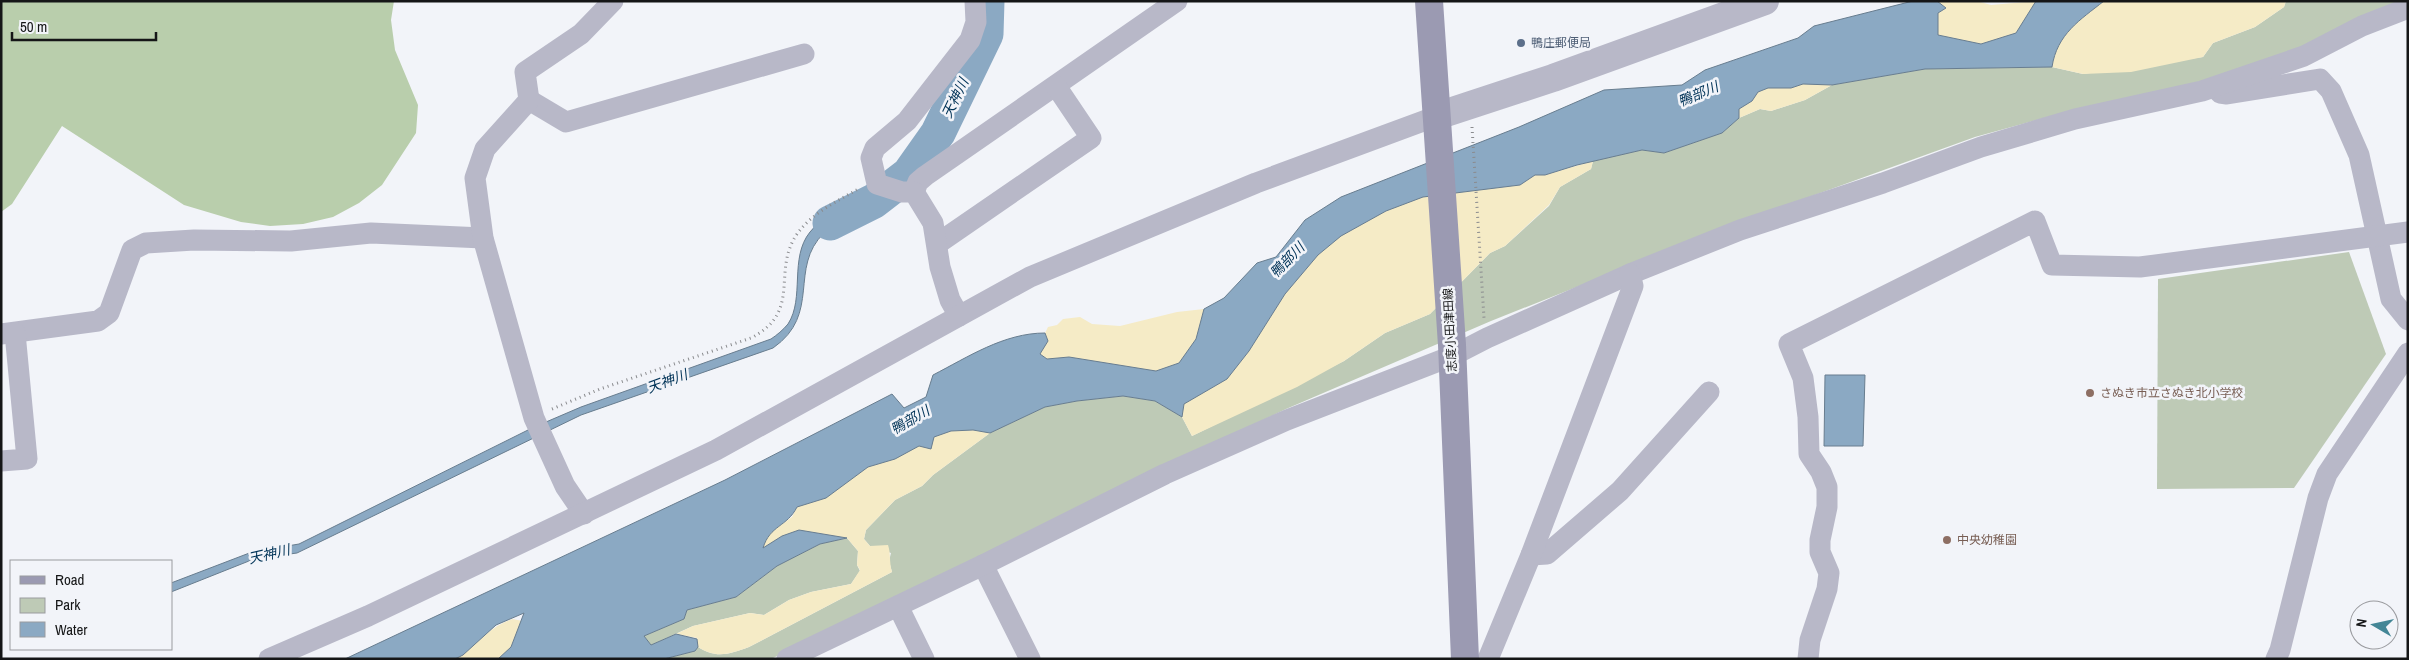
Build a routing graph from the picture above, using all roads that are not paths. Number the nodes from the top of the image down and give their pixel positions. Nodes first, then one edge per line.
1 (613, 1) edge
2 (975, 1) edge
3 (1177, 1) edge
4 (1429, 1) edge
5 (1765, 1) edge
6 (2408, 8) edge
7 (804, 54) dead end
8 (2202, 91) junction
9 (1060, 93) junction
10 (529, 100) junction
11 (1437, 126) junction
12 (902, 191) junction
13 (2408, 232) edge
14 (2375, 236) junction
15 (483, 238) junction
16 (937, 244) junction
17 (1630, 274) junction
18 (959, 316) junction
19 (2408, 320) edge
20 (8, 334) edge
21 (1452, 351) junction
22 (2408, 353) edge
23 (1709, 392) dead end
24 (1, 461) edge
25 (584, 514) junction
26 (1531, 555) junction
27 (983, 565) junction
28 (898, 606) junction
29 (811, 654) edge
30 (269, 659) edge
31 (787, 659) edge
32 (924, 659) edge
33 (1030, 659) edge
34 (1465, 659) edge
35 (1488, 659) edge
36 (1808, 659) edge
37 (2276, 659) edge

1 - 10 street
2 - 12 street
3 - 9 street
4 - 11 main road, 志度小田津田線
5 - 11 street
6 - 8 street
7 - 10 street
8 - 14 street
8 - 17 street
9 - 12 street
9 - 16 street
10 - 15 street
11 - 18 street
11 - 21 main road, 志度小田津田線
12 - 16 street
13 - 14 street
14 - 19 street
14 - 36 street
15 - 20 street
15 - 25 street
16 - 18 street
17 - 21 street
17 - 26 street
18 - 25 street
20 - 24 street
21 - 27 street
21 - 34 main road, 志度小田津田線
22 - 37 street
23 - 26 street
25 - 30 street
26 - 35 street
27 - 28 street
27 - 33 street
28 - 29 street
28 - 32 street
29 - 31 street

